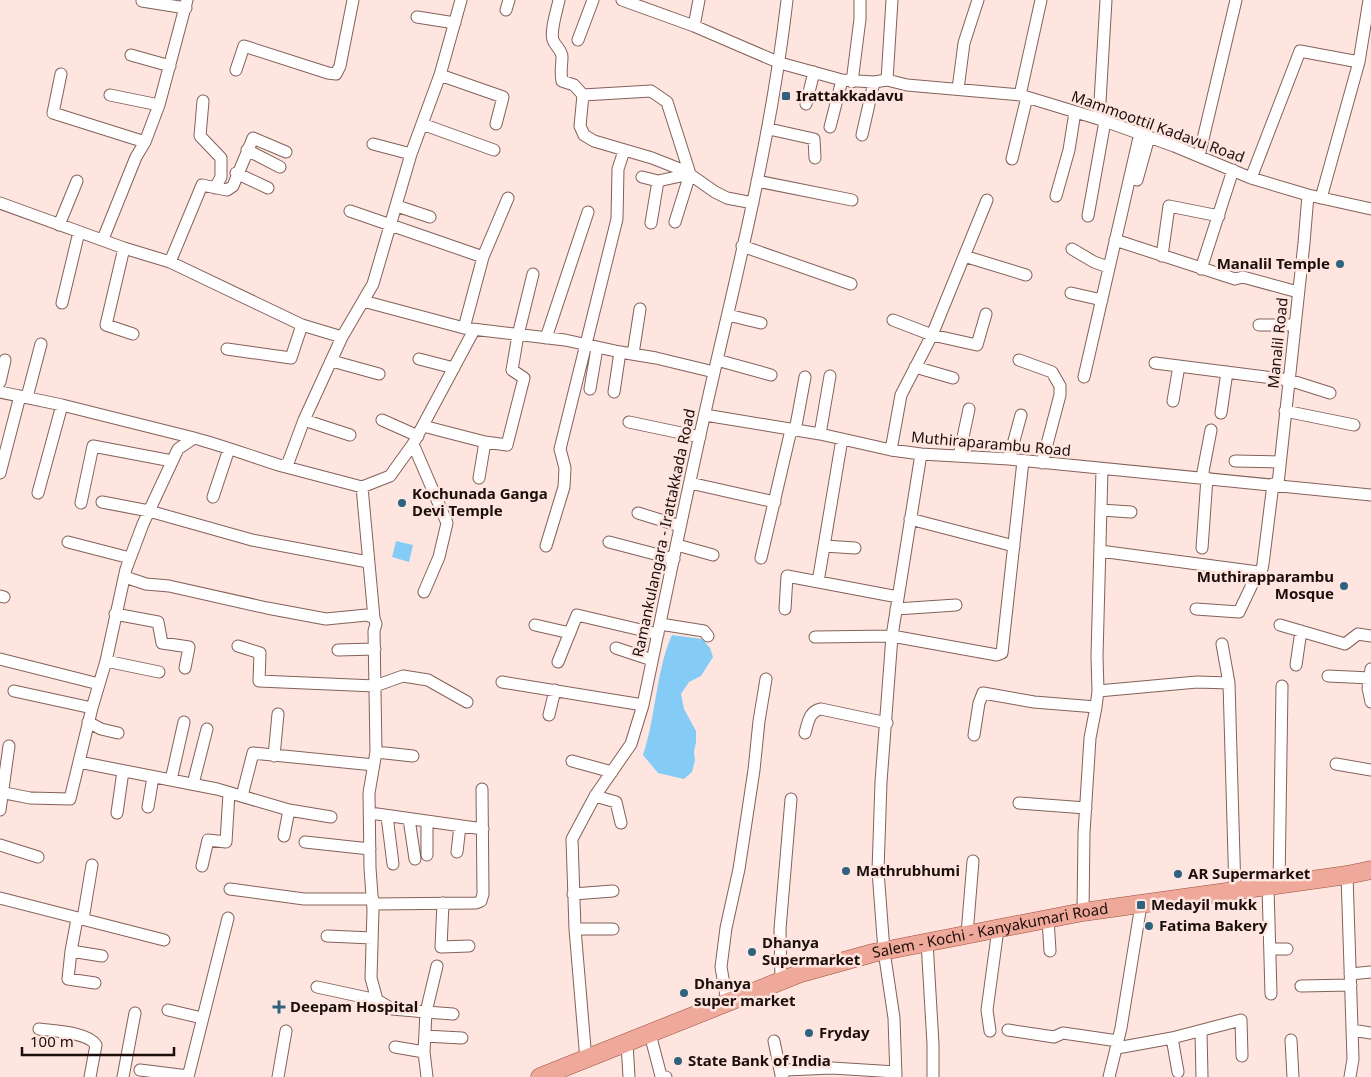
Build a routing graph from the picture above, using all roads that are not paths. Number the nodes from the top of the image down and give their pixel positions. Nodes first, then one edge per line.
1 (142, 0) edge
2 (353, 0) edge
3 (461, 0) edge
4 (559, 0) edge
5 (593, 0) edge
6 (622, 0) edge
7 (699, 0) edge
8 (787, 0) edge
9 (860, 0) edge
10 (892, 0) edge
11 (978, 0) edge
12 (1041, 0) edge
13 (1106, 0) edge
14 (1236, 0) edge
15 (1369, 0) edge
16 (186, 4) edge
17 (417, 17) dead end
18 (455, 24) junction
19 (694, 26) junction
20 (578, 40) dead end
21 (131, 55) dead end
22 (1360, 62) junction
23 (780, 63) junction
24 (170, 66) junction
25 (236, 70) dead end
26 (814, 72) junction
27 (61, 74) dead end
28 (440, 75) junction
29 (887, 80) junction
30 (847, 81) junction
31 (874, 82) junction
32 (958, 88) junction
33 (110, 95) dead end
34 (584, 95) junction
35 (1023, 96) junction
36 (203, 101) dead end
37 (806, 104) dead end
38 (159, 106) junction
39 (1075, 112) junction
40 (1102, 120) junction
41 (422, 124) junction
42 (496, 124) dead end
43 (830, 127) dead end
44 (768, 129) junction
45 (862, 135) dead end
46 (1144, 135) junction
47 (145, 142) junction
48 (373, 144) dead end
49 (247, 150) junction
50 (494, 150) dead end
51 (624, 151) junction
52 (286, 152) dead end
53 (411, 154) junction
54 (1200, 156) junction
55 (815, 158) dead end
56 (1012, 159) dead end
57 (280, 167) dead end
58 (1233, 170) junction
59 (236, 173) junction
60 (690, 174) junction
61 (642, 177) dead end
62 (1251, 178) junction
63 (1137, 180) dead end
64 (77, 181) dead end
65 (658, 182) junction
66 (757, 182) junction
67 (215, 188) junction
68 (268, 188) dead end
69 (1056, 196) dead end
70 (508, 198) dead end
71 (1321, 198) junction
72 (852, 200) dead end
73 (987, 200) dead end
74 (1308, 200) junction
75 (0, 203) edge
76 (753, 203) junction
77 (397, 206) junction
78 (1371, 209) edge
79 (350, 211) dead end
80 (588, 212) dead end
81 (1088, 216) dead end
82 (1219, 216) junction
83 (430, 217) dead end
84 (675, 222) dead end
85 (650, 223) dead end
86 (59, 225) junction
87 (391, 226) junction
88 (79, 232) junction
89 (103, 239) junction
90 (1115, 240) junction
91 (742, 246) junction
92 (124, 248) junction
93 (1072, 249) dead end
94 (964, 256) junction
95 (1162, 256) junction
96 (483, 257) junction
97 (170, 262) junction
98 (1108, 267) junction
99 (1201, 269) junction
100 (533, 274) dead end
101 (1026, 275) dead end
102 (851, 284) dead end
103 (1298, 292) junction
104 (1072, 293) dead end
105 (1102, 300) junction
106 (363, 301) junction
107 (62, 303) dead end
108 (640, 309) dead end
109 (986, 314) dead end
110 (728, 315) junction
111 (893, 320) dead end
112 (761, 323) dead end
113 (302, 325) junction
114 (1259, 325) dead end
115 (1295, 325) junction
116 (469, 329) junction
117 (133, 334) dead end
118 (518, 335) junction
119 (932, 336) junction
120 (342, 337) junction
121 (546, 338) junction
122 (42, 344) dead end
123 (591, 346) junction
124 (227, 349) dead end
125 (620, 352) junction
126 (633, 354) junction
127 (419, 359) dead end
128 (5, 360) dead end
129 (717, 360) junction
130 (1019, 360) dead end
131 (332, 361) junction
132 (1155, 363) dead end
133 (1179, 366) junction
134 (915, 367) junction
135 (454, 368) junction
136 (714, 372) junction
137 (1227, 372) junction
138 (378, 374) dead end
139 (771, 375) dead end
140 (830, 376) dead end
141 (805, 377) dead end
142 (1084, 377) dead end
143 (953, 378) dead end
144 (1289, 380) junction
145 (0, 382) edge
146 (590, 389) dead end
147 (0, 392) edge
148 (614, 392) dead end
149 (1330, 393) dead end
150 (23, 397) junction
151 (1173, 401) dead end
152 (62, 405) junction
153 (969, 410) dead end
154 (1285, 411) junction
155 (1221, 413) dead end
156 (705, 415) junction
157 (1021, 415) dead end
158 (304, 420) junction
159 (382, 420) dead end
160 (630, 422) dead end
161 (1354, 425) dead end
162 (793, 430) junction
163 (1211, 430) dead end
164 (820, 434) junction
165 (350, 435) dead end
166 (418, 436) junction
167 (700, 437) junction
168 (194, 438) junction
169 (842, 439) junction
170 (485, 442) junction
171 (229, 449) junction
172 (891, 450) junction
173 (921, 454) junction
174 (958, 456) junction
175 (1009, 459) junction
176 (172, 461) junction
177 (1023, 461) junction
178 (1235, 461) dead end
179 (1280, 462) junction
180 (1042, 463) junction
181 (282, 466) junction
182 (1102, 469) junction
183 (0, 472) edge
184 (478, 478) dead end
185 (1204, 478) junction
186 (690, 484) junction
187 (1275, 484) junction
188 (362, 487) junction
189 (38, 493) dead end
190 (1371, 494) edge
191 (213, 497) dead end
192 (102, 502) dead end
193 (775, 502) junction
194 (81, 503) dead end
195 (1101, 510) junction
196 (149, 511) junction
197 (1131, 512) dead end
198 (638, 513) dead end
199 (910, 519) junction
200 (680, 526) junction
201 (68, 542) dead end
202 (609, 542) dead end
203 (546, 546) dead end
204 (677, 546) junction
205 (824, 546) junction
206 (1014, 546) junction
207 (855, 548) dead end
208 (1202, 548) dead end
209 (1100, 551) junction
210 (713, 555) dead end
211 (130, 558) junction
212 (761, 558) dead end
213 (674, 559) junction
214 (368, 562) junction
215 (1258, 572) junction
216 (125, 577) junction
217 (818, 582) junction
218 (424, 592) dead end
219 (898, 597) junction
220 (956, 605) dead end
221 (786, 609) dead end
222 (896, 609) junction
223 (1196, 609) dead end
224 (115, 614) junction
225 (374, 618) junction
226 (534, 625) dead end
227 (1280, 625) dead end
228 (659, 629) junction
229 (1301, 631) junction
230 (570, 633) junction
231 (708, 636) dead end
232 (892, 636) junction
233 (1371, 636) edge
234 (815, 637) dead end
235 (1222, 644) dead end
236 (238, 646) dead end
237 (616, 648) dead end
238 (375, 649) junction
239 (338, 650) dead end
240 (0, 659) edge
241 (106, 660) junction
242 (652, 660) junction
243 (558, 662) dead end
244 (1296, 664) dead end
245 (185, 668) dead end
246 (159, 672) dead end
247 (1370, 673) edge
248 (1328, 676) dead end
249 (766, 680) dead end
250 (502, 682) dead end
251 (1229, 683) junction
252 (99, 684) junction
253 (376, 686) junction
254 (1282, 686) dead end
255 (555, 690) junction
256 (1098, 690) junction
257 (14, 691) dead end
258 (467, 702) dead end
259 (1371, 702) edge
260 (643, 705) junction
261 (1096, 707) junction
262 (92, 708) junction
263 (278, 714) dead end
264 (549, 715) dead end
265 (88, 722) junction
266 (184, 722) dead end
267 (886, 723) junction
268 (207, 729) dead end
269 (805, 733) dead end
270 (118, 734) dead end
271 (974, 735) dead end
272 (10, 746) dead end
273 (376, 752) junction
274 (274, 756) junction
275 (413, 756) dead end
276 (572, 761) dead end
277 (79, 762) junction
278 (1336, 764) dead end
279 (374, 765) junction
280 (1371, 770) edge
281 (123, 771) junction
282 (612, 772) junction
283 (153, 777) junction
284 (171, 780) junction
285 (192, 784) junction
286 (482, 789) dead end
287 (1, 792) edge
288 (229, 793) junction
289 (242, 796) junction
290 (595, 796) junction
291 (791, 799) dead end
292 (1018, 803) dead end
293 (148, 807) dead end
294 (1086, 808) junction
295 (0, 810) edge
296 (289, 810) junction
297 (117, 813) dead end
298 (370, 813) junction
299 (388, 816) junction
300 (331, 817) dead end
301 (409, 819) junction
302 (427, 821) junction
303 (621, 823) dead end
304 (460, 826) junction
305 (483, 829) junction
306 (284, 836) dead end
307 (305, 842) dead end
308 (0, 845) edge
309 (370, 849) junction
310 (458, 852) dead end
311 (427, 855) dead end
312 (38, 857) dead end
313 (415, 859) dead end
314 (973, 861) dead end
315 (393, 864) dead end
316 (92, 865) dead end
317 (202, 866) dead end
318 (1371, 870) edge
319 (1347, 875) junction
320 (1273, 886) junction
321 (230, 889) dead end
322 (613, 891) dead end
323 (1235, 892) junction
324 (573, 894) junction
325 (0, 898) edge
326 (373, 902) junction
327 (443, 903) junction
328 (1141, 905) junction
329 (1083, 912) junction
330 (228, 918) dead end
331 (80, 919) junction
332 (1048, 919) junction
333 (998, 928) junction
334 (575, 929) junction
335 (613, 929) dead end
336 (967, 934) junction
337 (327, 936) dead end
338 (372, 938) junction
339 (164, 940) dead end
340 (927, 942) junction
341 (470, 946) dead end
342 (1270, 949) junction
343 (1287, 949) dead end
344 (884, 950) junction
345 (71, 951) junction
346 (1050, 951) dead end
347 (102, 956) dead end
348 (437, 966) dead end
349 (1371, 972) edge
350 (1351, 980) junction
351 (781, 981) junction
352 (95, 983) dead end
353 (1301, 986) dead end
354 (317, 988) dead end
355 (1271, 994) dead end
356 (377, 1000) junction
357 (727, 1002) junction
358 (168, 1010) dead end
359 (426, 1012) junction
360 (135, 1013) dead end
361 (454, 1014) dead end
362 (202, 1018) junction
363 (38, 1029) dead end
364 (1008, 1030) dead end
365 (1352, 1030) junction
366 (990, 1031) dead end
367 (1201, 1031) junction
368 (286, 1032) dead end
369 (650, 1034) junction
370 (1371, 1034) edge
371 (425, 1036) junction
372 (462, 1038) dead end
373 (1172, 1038) junction
374 (1292, 1040) dead end
375 (774, 1041) dead end
376 (627, 1043) junction
377 (1118, 1044) junction
378 (395, 1047) dead end
379 (424, 1052) junction
380 (1242, 1056) dead end
381 (586, 1060) junction
382 (140, 1070) dead end
383 (1178, 1072) dead end
384 (820, 1073) edge
385 (896, 1075) edge
386 (188, 1076) edge
387 (781, 1076) edge
388 (90, 1077) edge
389 (123, 1077) edge
390 (278, 1077) edge
391 (428, 1077) edge
392 (540, 1077) edge
393 (629, 1077) edge
394 (666, 1077) edge
395 (933, 1077) edge
396 (1110, 1077) edge
397 (1202, 1077) edge
398 (1293, 1077) edge
399 (1350, 1077) edge

1 - 16 street
2 - 25 street
3 - 18 street
4 - 34 street
5 - 20 street
6 - 19 street, Mammoottil Kadavu Road
7 - 19 street
8 - 23 street, Ramankulangara - Irattakkada Road
9 - 30 street
10 - 29 street
11 - 32 street
12 - 35 street
13 - 40 street
14 - 54 street
15 - 22 street
16 - 24 street
17 - 18 street
18 - 28 street
19 - 23 street, Mammoottil Kadavu Road
21 - 24 street
22 - 62 street
22 - 71 street
23 - 26 street, Mammoottil Kadavu Road
23 - 44 street, Ramankulangara - Irattakkada Road
24 - 38 street
26 - 30 street, Mammoottil Kadavu Road
26 - 37 street
27 - 47 street
28 - 41 street
28 - 42 street
29 - 31 street, Mammoottil Kadavu Road
29 - 32 street, Mammoottil Kadavu Road
30 - 31 street, Mammoottil Kadavu Road
30 - 43 street
31 - 45 street
32 - 35 street, Mammoottil Kadavu Road
33 - 38 street
34 - 51 street
34 - 60 street
35 - 39 street, Mammoottil Kadavu Road
35 - 56 street
36 - 67 street
38 - 47 street
39 - 40 street, Mammoottil Kadavu Road
39 - 69 street
40 - 46 street, Mammoottil Kadavu Road
40 - 81 street
41 - 50 street
41 - 53 street
44 - 55 street
44 - 66 street, Ramankulangara - Irattakkada Road
46 - 54 street, Mammoottil Kadavu Road
46 - 63 street
46 - 90 street
47 - 89 street
48 - 53 street
49 - 52 street
49 - 57 street
49 - 59 street
51 - 60 street
51 - 123 street
53 - 77 street
54 - 58 street, Mammoottil Kadavu Road
58 - 62 street, Mammoottil Kadavu Road
58 - 82 street
59 - 67 street
59 - 68 street
60 - 65 street
60 - 76 street
60 - 84 street
61 - 65 street
62 - 74 street, Mammoottil Kadavu Road
64 - 86 street
65 - 85 street
66 - 72 street
66 - 76 street, Ramankulangara - Irattakkada Road
67 - 97 street
70 - 96 street
71 - 74 street, Mammoottil Kadavu Road
71 - 78 street, Mammoottil Kadavu Road
73 - 94 street
74 - 103 street, Manalil Road
75 - 86 street
76 - 91 street, Ramankulangara - Irattakkada Road
77 - 83 street
77 - 87 street
79 - 87 street
80 - 121 street
82 - 95 street
82 - 99 street
86 - 88 street
87 - 96 street
87 - 106 street
88 - 89 street
88 - 107 street
89 - 92 street
90 - 95 street
90 - 98 street
91 - 102 street
91 - 110 street, Ramankulangara - Irattakkada Road
92 - 97 street
92 - 117 street
93 - 98 street
94 - 101 street
94 - 119 street
95 - 99 street
96 - 116 street
97 - 113 street
98 - 105 street
99 - 103 street
100 - 118 street
103 - 115 street, Manalil Road
104 - 105 street
105 - 142 street
106 - 116 street
106 - 120 street
108 - 126 street
109 - 119 street
110 - 112 street
110 - 129 street, Ramankulangara - Irattakkada Road
111 - 119 street
113 - 120 street
113 - 124 street
114 - 115 street
115 - 144 street, Manalil Road
116 - 118 street
116 - 135 street
118 - 121 street
118 - 170 street
119 - 134 street
120 - 131 street
121 - 123 street
122 - 150 street
123 - 125 street
123 - 146 street
123 - 203 street
125 - 126 street
125 - 148 street
126 - 136 street
127 - 135 street
128 - 145 street
129 - 136 street, Ramankulangara - Irattakkada Road
129 - 139 street
130 - 180 street
131 - 138 street
131 - 158 street
132 - 133 street
133 - 137 street
133 - 151 street
134 - 143 street
134 - 172 street
135 - 166 street
136 - 156 street, Ramankulangara - Irattakkada Road
137 - 144 street
137 - 155 street
140 - 164 street
141 - 162 street
144 - 149 street
144 - 154 street, Manalil Road
147 - 150 street
150 - 152 street
150 - 183 street
152 - 168 street
152 - 189 street
153 - 174 street
154 - 161 street
154 - 179 street, Manalil Road
156 - 162 street, Muthiraparambu Road
156 - 167 street, Ramankulangara - Irattakkada Road
157 - 175 street
158 - 165 street
158 - 181 street
159 - 166 street
160 - 167 street
162 - 164 street, Muthiraparambu Road
162 - 193 street
163 - 185 street
164 - 169 street, Muthiraparambu Road
166 - 170 street
166 - 188 street
166 - 218 street
167 - 186 street, Ramankulangara - Irattakkada Road
168 - 171 street
168 - 176 street
169 - 172 street, Muthiraparambu Road
169 - 205 street
170 - 184 street
171 - 181 street
171 - 191 street
172 - 173 street, Muthiraparambu Road
173 - 174 street, Muthiraparambu Road
173 - 199 street
174 - 175 street, Muthiraparambu Road
175 - 177 street, Muthiraparambu Road
176 - 194 street
176 - 196 street
177 - 180 street, Muthiraparambu Road
177 - 206 street
178 - 179 street
179 - 187 street, Manalil Road
180 - 182 street, Muthiraparambu Road
181 - 188 street
182 - 185 street, Muthiraparambu Road
182 - 195 street
185 - 187 street, Muthiraparambu Road
185 - 208 street
186 - 193 street
186 - 200 street, Ramankulangara - Irattakkada Road
187 - 190 street, Muthiraparambu Road
187 - 215 street, Manalil Road
188 - 214 street
192 - 196 street
193 - 212 street
195 - 197 street
195 - 209 street
196 - 211 street
196 - 214 street
198 - 200 street
199 - 206 street
199 - 219 street
200 - 204 street, Ramankulangara - Irattakkada Road
201 - 211 street
202 - 213 street
204 - 210 street
204 - 213 street, Ramankulangara - Irattakkada Road
205 - 207 street
205 - 217 street
206 - 232 street
209 - 215 street
209 - 256 street
211 - 216 street
213 - 228 street, Ramankulangara - Irattakkada Road
214 - 225 street
215 - 223 street, Manalil Road
216 - 224 street
216 - 225 street
217 - 219 street
217 - 221 street
219 - 222 street
220 - 222 street
222 - 232 street
224 - 241 street
224 - 245 street
225 - 238 street
226 - 230 street
227 - 229 street
228 - 230 street
228 - 231 street
228 - 242 street, Ramankulangara - Irattakkada Road
229 - 233 street
229 - 244 street
230 - 243 street
232 - 234 street
232 - 267 street
235 - 251 street
236 - 253 street
237 - 242 street
238 - 239 street
238 - 253 street
240 - 252 street
241 - 246 street
241 - 252 street
242 - 260 street, Ramankulangara - Irattakkada Road
247 - 248 street
247 - 259 street
249 - 357 street
250 - 255 street
251 - 256 street
251 - 323 street
252 - 262 street
253 - 258 street
253 - 273 street
254 - 320 street
255 - 260 street
255 - 264 street
256 - 261 street
257 - 262 street
260 - 282 street, Ramankulangara - Irattakkada Road
261 - 271 street
261 - 294 street
262 - 265 street
263 - 274 street
265 - 270 street
265 - 277 street
266 - 284 street
267 - 269 street
267 - 344 street
268 - 285 street
272 - 287 street
273 - 275 street
273 - 279 street
274 - 279 street
274 - 289 street
276 - 282 street
277 - 281 street
277 - 287 street
278 - 280 street
279 - 298 street
281 - 283 street
281 - 297 street
282 - 290 street, Ramankulangara - Irattakkada Road
283 - 284 street
283 - 293 street
284 - 285 street
285 - 288 street
286 - 305 street
287 - 295 street
288 - 289 street
288 - 317 street
289 - 296 street
290 - 303 street
290 - 324 street, Ramankulangara - Irattakkada Road
291 - 351 street
292 - 294 street
294 - 329 street
296 - 300 street
296 - 306 street
298 - 299 street
298 - 309 street
299 - 301 street
299 - 315 street
301 - 302 street
301 - 313 street
302 - 304 street
302 - 311 street
304 - 305 street
304 - 310 street
305 - 327 street
307 - 309 street
308 - 312 street
309 - 326 street
314 - 336 street
316 - 331 street
318 - 319 main road, Salem - Kochi - Kanyakumari Road
319 - 320 main road, Salem - Kochi - Kanyakumari Road
319 - 350 street
320 - 323 main road, Salem - Kochi - Kanyakumari Road
320 - 342 street
321 - 326 street
322 - 324 street
323 - 328 main road, Salem - Kochi - Kanyakumari Road
324 - 334 street, Ramankulangara - Irattakkada Road
325 - 331 street
326 - 327 street
326 - 338 street
327 - 341 street
328 - 329 main road, Salem - Kochi - Kanyakumari Road
328 - 377 street
329 - 332 main road, Salem - Kochi - Kanyakumari Road
330 - 362 street
331 - 339 street
331 - 345 street
332 - 333 main road, Salem - Kochi - Kanyakumari Road
332 - 346 street
333 - 336 main road, Salem - Kochi - Kanyakumari Road
333 - 366 street
334 - 335 street
334 - 381 street, Ramankulangara - Irattakkada Road
336 - 340 main road, Salem - Kochi - Kanyakumari Road
337 - 338 street
338 - 356 street
340 - 344 main road, Salem - Kochi - Kanyakumari Road
340 - 395 street
342 - 343 street
342 - 355 street
344 - 351 main road, Salem - Kochi - Kanyakumari Road
344 - 385 street
345 - 347 street
345 - 352 street
348 - 359 street
349 - 350 street
350 - 353 street
350 - 365 street
351 - 357 main road, Salem - Kochi - Kanyakumari Road
354 - 356 street
356 - 359 street
357 - 369 main road, Salem - Kochi - Kanyakumari Road
358 - 362 street
359 - 361 street
359 - 371 street
360 - 389 street
362 - 386 street
363 - 388 street
364 - 377 street
365 - 370 street
365 - 399 street
367 - 373 street
367 - 380 street
367 - 397 street
368 - 390 street
369 - 376 main road, Salem - Kochi - Kanyakumari Road
369 - 394 street
371 - 372 street
371 - 379 street
373 - 377 street
373 - 383 street
374 - 398 street
375 - 387 street
376 - 381 main road, Salem - Kochi - Kanyakumari Road
376 - 393 street
377 - 396 street
378 - 379 street
379 - 391 street
381 - 392 main road, Salem - Kochi - Kanyakumari Road
382 - 386 street
384 - 385 street
384 - 387 street

